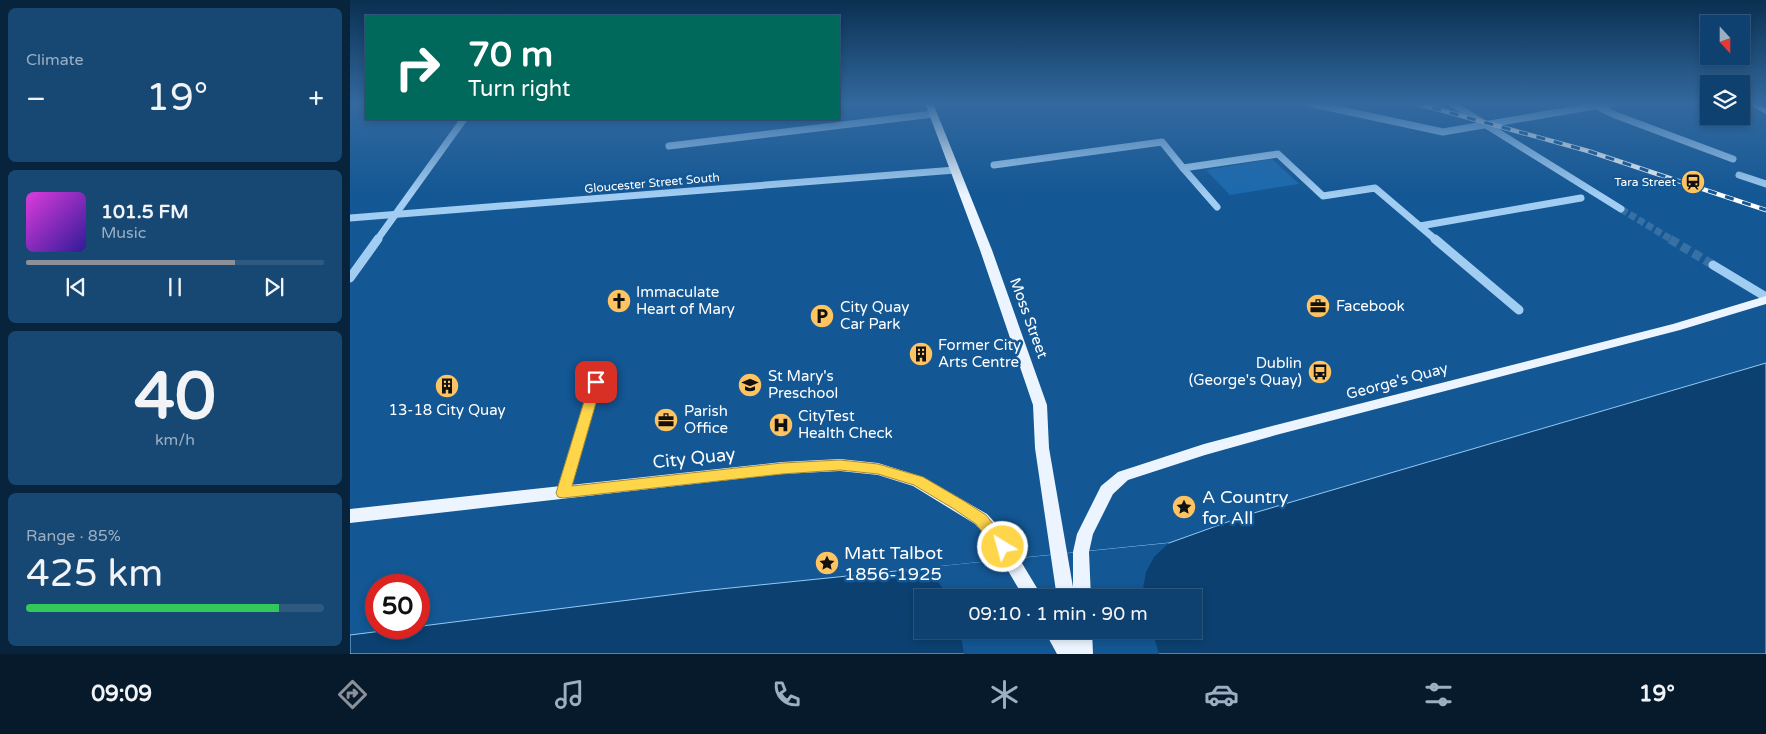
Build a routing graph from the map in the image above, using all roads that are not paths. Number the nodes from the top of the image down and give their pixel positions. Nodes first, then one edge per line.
1 (453, 134) edge
2 (772, 134) edge
3 (941, 134) edge
4 (1499, 134) edge
5 (1665, 134) edge
6 (669, 146) dead end
7 (1733, 159) dead end
8 (994, 166) dead end
9 (1183, 168) junction
10 (955, 170) junction
11 (1738, 175) dead end
12 (1766, 184) edge
13 (1581, 198) dead end
14 (1217, 207) dead end
15 (1621, 209) tunnel mouth
16 (394, 215) junction
17 (350, 218) edge
18 (1420, 226) junction
19 (1713, 265) tunnel mouth
20 (350, 278) edge
21 (1766, 298) edge
22 (1519, 310) dead end
23 (596, 382) dead end
24 (563, 493) junction
25 (350, 516) edge
26 (1029, 589) edge
27 (1064, 589) edge
28 (1082, 589) edge
29 (1058, 639) edge
30 (1075, 639) edge
31 (1083, 639) edge
32 (1067, 654) edge
33 (1078, 654) edge
34 (1084, 654) edge

1 - 16 street
2 - 6 street
3 - 10 main road, Moss Street
4 - 15 street
5 - 7 street
8 - 9 street
9 - 14 street
9 - 18 street
10 - 16 street, Gloucester Street South
10 - 27 main road, Moss Street
11 - 12 street
13 - 18 street
16 - 17 street, Gloucester Street South
16 - 20 street
18 - 22 street
19 - 21 street
21 - 28 main road, George's Quay
23 - 24 street
24 - 25 main road, City Quay
24 - 26 main road, City Quay
29 - 32 main road
30 - 33 main road
31 - 34 main road

